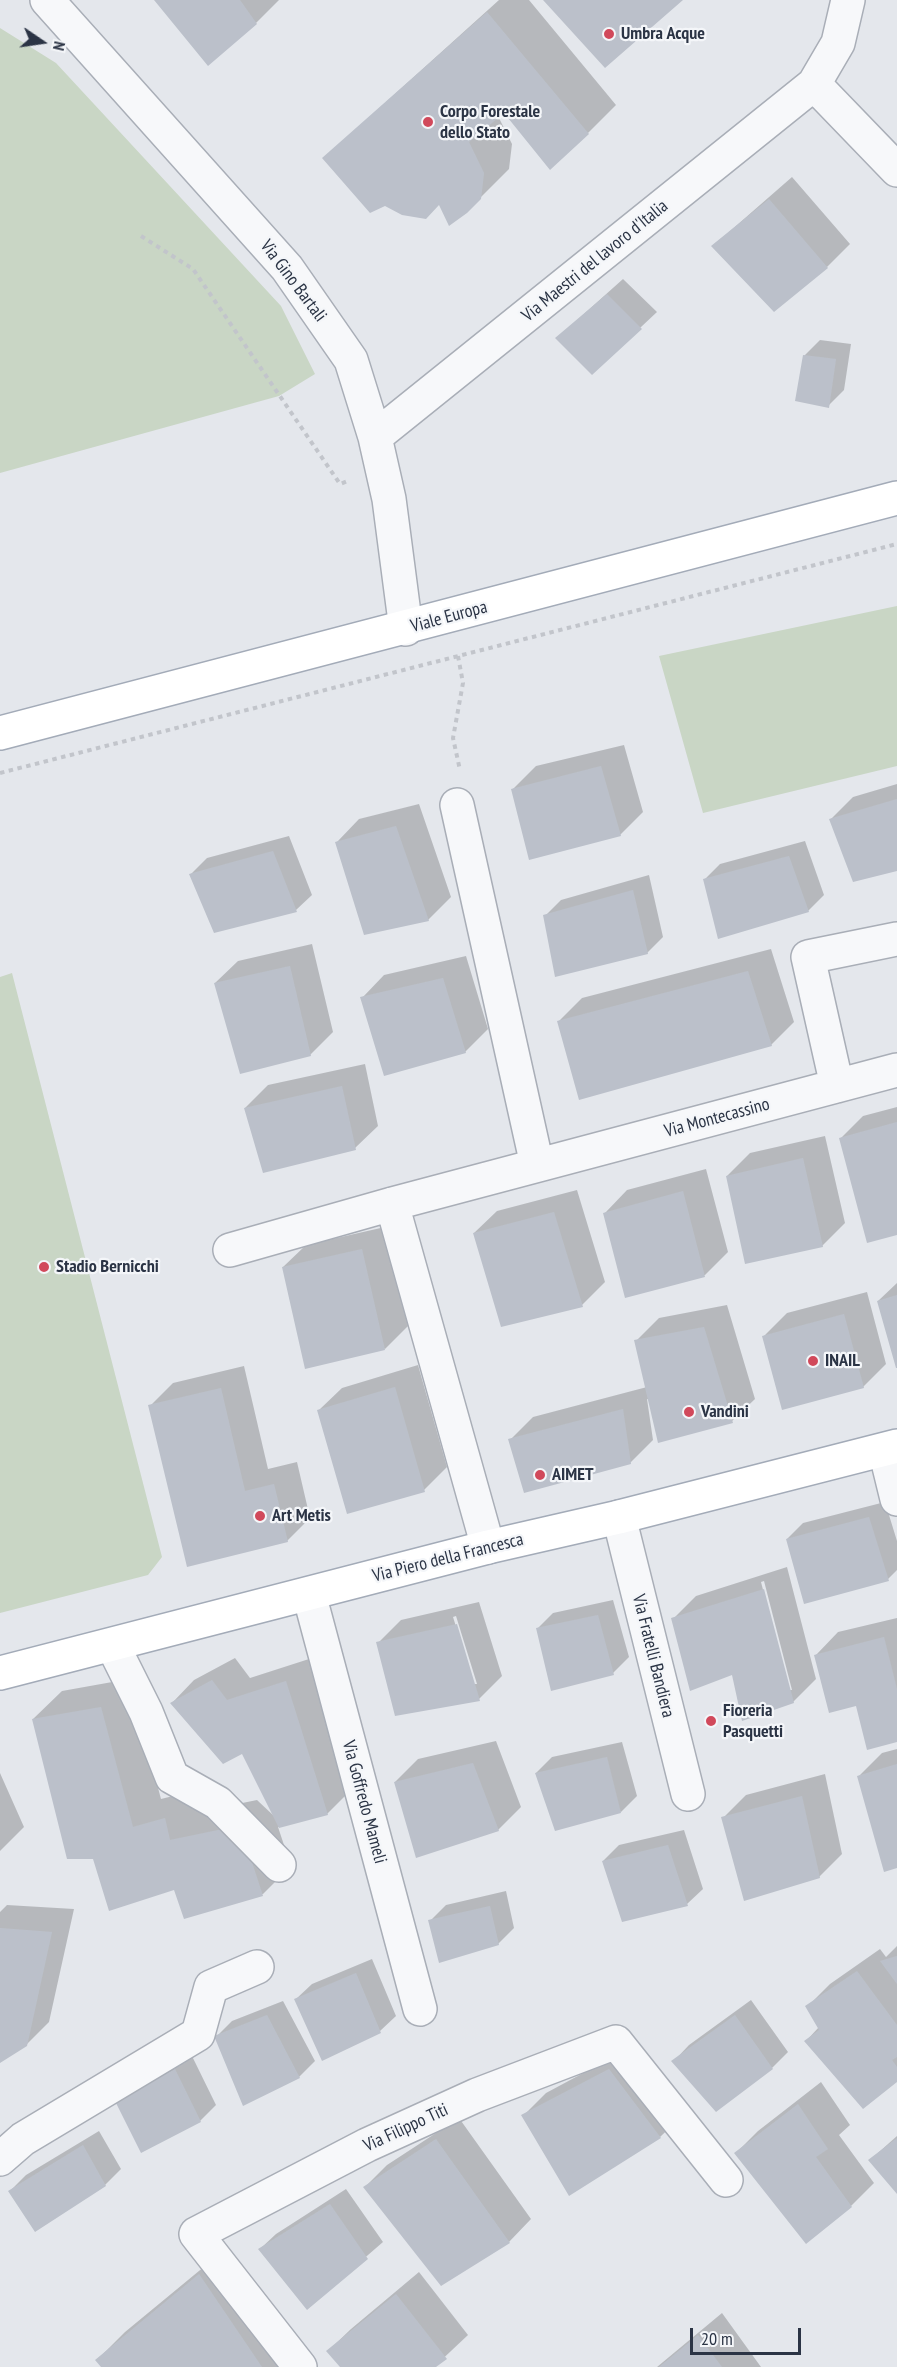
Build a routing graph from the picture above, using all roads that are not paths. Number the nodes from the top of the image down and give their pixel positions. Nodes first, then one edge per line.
1 (47, 0) edge
2 (849, 0) edge
3 (814, 84) junction
4 (897, 170) edge
5 (375, 437) junction
6 (897, 498) edge
7 (406, 628) junction
8 (0, 733) edge
9 (458, 805) road end
10 (897, 939) edge
11 (897, 1071) edge
12 (837, 1086) junction
13 (537, 1165) junction
14 (392, 1204) junction
15 (230, 1251) dead end
16 (891, 1448) edge
17 (897, 1498) edge
18 (619, 1517) junction
19 (488, 1547) junction
20 (309, 1594) junction
21 (113, 1646) junction
22 (0, 1673) edge
23 (688, 1794) dead end
24 (279, 1865) dead end
25 (257, 1967) dead end
26 (420, 2009) dead end
27 (0, 2159) edge
28 (726, 2180) dead end
29 (300, 2367) edge

1 - 5 street, Via Gino Bartali
2 - 3 street, Via Maestri del lavoro d'Italia
3 - 4 street
3 - 5 street, Via Maestri del lavoro d'Italia
5 - 7 street, Via Gino Bartali
6 - 7 main road, Viale Europa
7 - 8 main road, Viale Europa
9 - 13 street
10 - 12 street
11 - 12 street, Via Montecassino
12 - 13 street, Via Montecassino
13 - 14 street, Via Montecassino
14 - 15 street, Via Montecassino
14 - 19 street
16 - 17 street
16 - 18 main road, Via Piero della Francesca
18 - 19 main road, Via Piero della Francesca
18 - 23 street, Via Fratelli Bandiera
19 - 20 main road, Via Piero della Francesca
20 - 21 main road, Via Piero della Francesca
20 - 26 street, Via Goffredo Mameli
21 - 22 main road, Via Piero della Francesca
21 - 24 street
25 - 27 street
28 - 29 street, Via Filippo Titi

